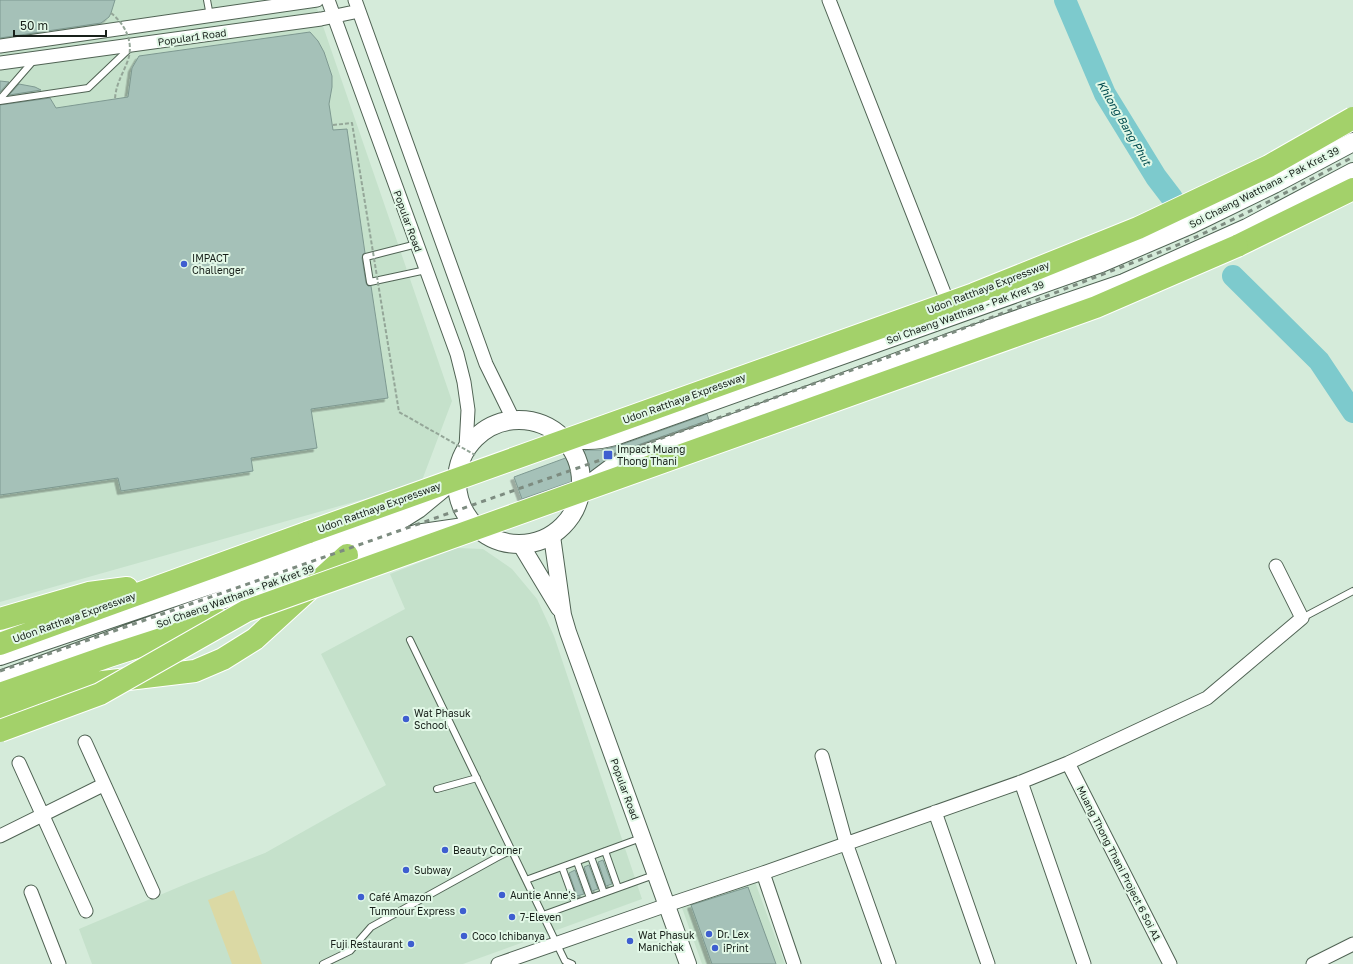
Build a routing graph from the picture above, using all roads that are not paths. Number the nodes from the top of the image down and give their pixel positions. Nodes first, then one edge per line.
1 (207, 0) edge
2 (317, 0) edge
3 (328, 0) edge
4 (829, 0) edge
5 (357, 5) edge
6 (210, 16) junction
7 (334, 17) junction
8 (134, 44) junction
9 (0, 46) edge
10 (36, 57) junction
11 (0, 63) edge
12 (0, 100) edge
13 (1353, 118) edge
14 (1353, 142) edge
15 (1353, 172) edge
16 (1353, 189) edge
17 (417, 244) junction
18 (426, 270) junction
19 (948, 303) junction
20 (513, 419) junction
21 (564, 437) junction
22 (466, 447) junction
23 (456, 478) junction
24 (581, 490) junction
25 (474, 526) junction
26 (552, 536) junction
27 (521, 545) junction
28 (348, 555) junction
29 (1276, 566) dead end
30 (163, 584) junction
31 (1353, 591) edge
32 (246, 611) junction
33 (562, 615) junction
34 (1302, 618) junction
35 (0, 619) edge
36 (410, 640) dead end
37 (0, 644) edge
38 (25, 646) junction
39 (0, 647) edge
40 (0, 656) edge
41 (0, 680) edge
42 (0, 694) edge
43 (0, 715) edge
44 (0, 731) edge
45 (85, 742) dead end
46 (822, 756) dead end
47 (19, 763) dead end
48 (1068, 763) junction
49 (477, 778) junction
50 (1021, 782) junction
51 (103, 785) junction
52 (438, 789) dead end
53 (935, 812) junction
54 (42, 815) junction
55 (0, 836) edge
56 (643, 838) junction
57 (846, 843) junction
58 (512, 850) junction
59 (605, 851) junction
60 (591, 856) junction
61 (576, 862) junction
62 (562, 867) junction
63 (763, 873) junction
64 (656, 874) junction
65 (526, 880) junction
66 (618, 888) junction
67 (31, 892) dead end
68 (153, 892) dead end
69 (604, 893) junction
70 (590, 898) junction
71 (575, 903) junction
72 (666, 905) junction
73 (86, 911) dead end
74 (543, 915) junction
75 (557, 944) junction
76 (1353, 944) edge
77 (59, 964) edge
78 (323, 964) edge
79 (498, 964) edge
80 (572, 964) edge
81 (688, 964) edge
82 (794, 964) edge
83 (889, 964) edge
84 (988, 964) edge
85 (1084, 964) edge
86 (1170, 964) edge
87 (1313, 964) edge

1 - 6 lane
2 - 6 street, Popular1 Road
3 - 7 street, Popular Road
4 - 19 street
5 - 7 street, Popular1 Road
5 - 20 street
6 - 9 street, Popular1 Road
7 - 8 street, Popular1 Road
7 - 17 street, Popular Road
8 - 10 street, Popular1 Road
8 - 12 lane
10 - 11 street, Popular1 Road
10 - 12 lane
13 - 19 highway, Udon Ratthaya Expressway, bridge
14 - 21 main road, Soi Chaeng Watthana - Pak Kret 39
15 - 24 main road
16 - 32 highway, bridge
17 - 18 street, Popular Road
17 - 18 lane
18 - 22 street, Popular Road
19 - 30 highway, Udon Ratthaya Expressway, bridge
20 - 21 main road, Soi Chaeng Watthana - Pak Kret 39
20 - 22 main road, Soi Chaeng Watthana - Pak Kret 39
21 - 24 main road, Soi Chaeng Watthana - Pak Kret 39
22 - 23 main road, Soi Chaeng Watthana - Pak Kret 39
23 - 25 main road, Soi Chaeng Watthana - Pak Kret 39
23 - 38 main road, Soi Chaeng Watthana - Pak Kret 39
24 - 26 main road, Soi Chaeng Watthana - Pak Kret 39
25 - 27 main road, Soi Chaeng Watthana - Pak Kret 39
25 - 28 main road, Soi Chaeng Watthana - Pak Kret 39
26 - 27 main road, Soi Chaeng Watthana - Pak Kret 39
26 - 33 street
27 - 33 street
28 - 41 main road, Soi Chaeng Watthana - Pak Kret 39
28 - 43 highway
29 - 34 street
30 - 35 highway
30 - 37 highway, Udon Ratthaya Expressway
31 - 34 lane
32 - 42 highway, bridge
32 - 44 highway, bridge
33 - 56 street, Popular Road
34 - 48 street
36 - 49 lane
38 - 39 highway
38 - 40 main road, Soi Chaeng Watthana - Pak Kret 39
45 - 51 street
46 - 57 street
47 - 54 street
48 - 50 street
48 - 86 street, Muang Thong Thani Project 6 Soi A1
49 - 52 lane
49 - 58 lane
50 - 53 street
50 - 85 street
51 - 54 street
51 - 68 street
53 - 57 street
53 - 84 street
54 - 55 street
54 - 73 street
56 - 59 lane
56 - 64 street, Popular Road
57 - 63 street
57 - 83 street
58 - 65 lane
58 - 78 lane
59 - 60 lane
59 - 66 lane
60 - 61 lane
60 - 69 lane
61 - 62 lane
61 - 70 lane
62 - 65 lane
62 - 71 lane
63 - 72 street
63 - 82 street
64 - 66 lane
64 - 72 street, Popular Road
65 - 74 lane
66 - 69 lane
67 - 77 street
69 - 70 lane
70 - 71 lane
71 - 74 lane
72 - 75 street
72 - 81 street, Popular Road
74 - 75 lane
75 - 79 street
75 - 80 lane
76 - 87 street

